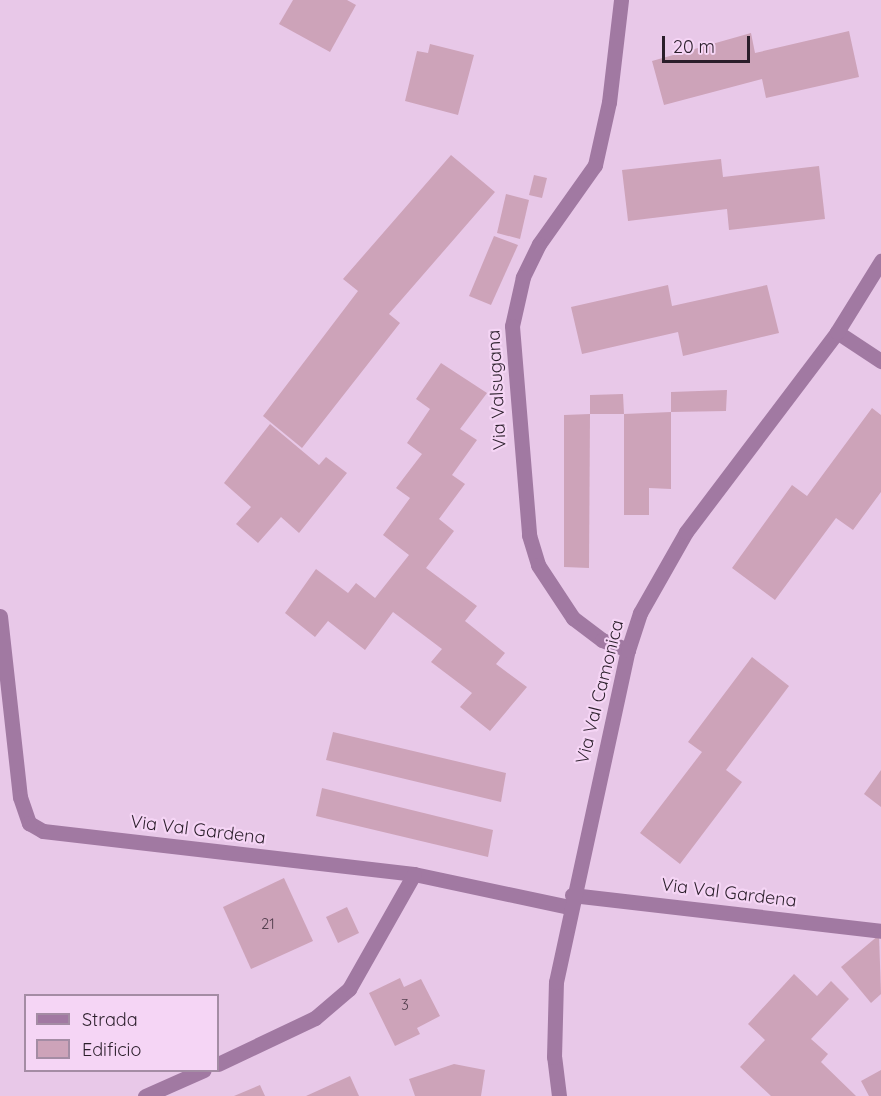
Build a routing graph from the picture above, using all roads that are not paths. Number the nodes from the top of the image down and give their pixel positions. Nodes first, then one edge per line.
1 (621, 0) edge
2 (881, 261) edge
3 (837, 332) junction
4 (881, 361) edge
5 (0, 616) edge
6 (628, 650) junction
7 (414, 874) junction
8 (571, 901) junction
9 (881, 931) edge
10 (219, 1064) edge
11 (203, 1072) edge
12 (180, 1090) edge
13 (145, 1096) edge
14 (559, 1096) edge

1 - 6 street, Via Valsugana
2 - 3 street, Via Val Camonica
3 - 4 street
3 - 6 street, Via Val Camonica
5 - 7 street, Via Val Gardena
6 - 8 street, Via Val Camonica
7 - 8 street, Via Val Gardena
7 - 10 street
8 - 9 street, Via Val Gardena
8 - 14 street, Via Val Camonica
11 - 12 street
12 - 13 street

